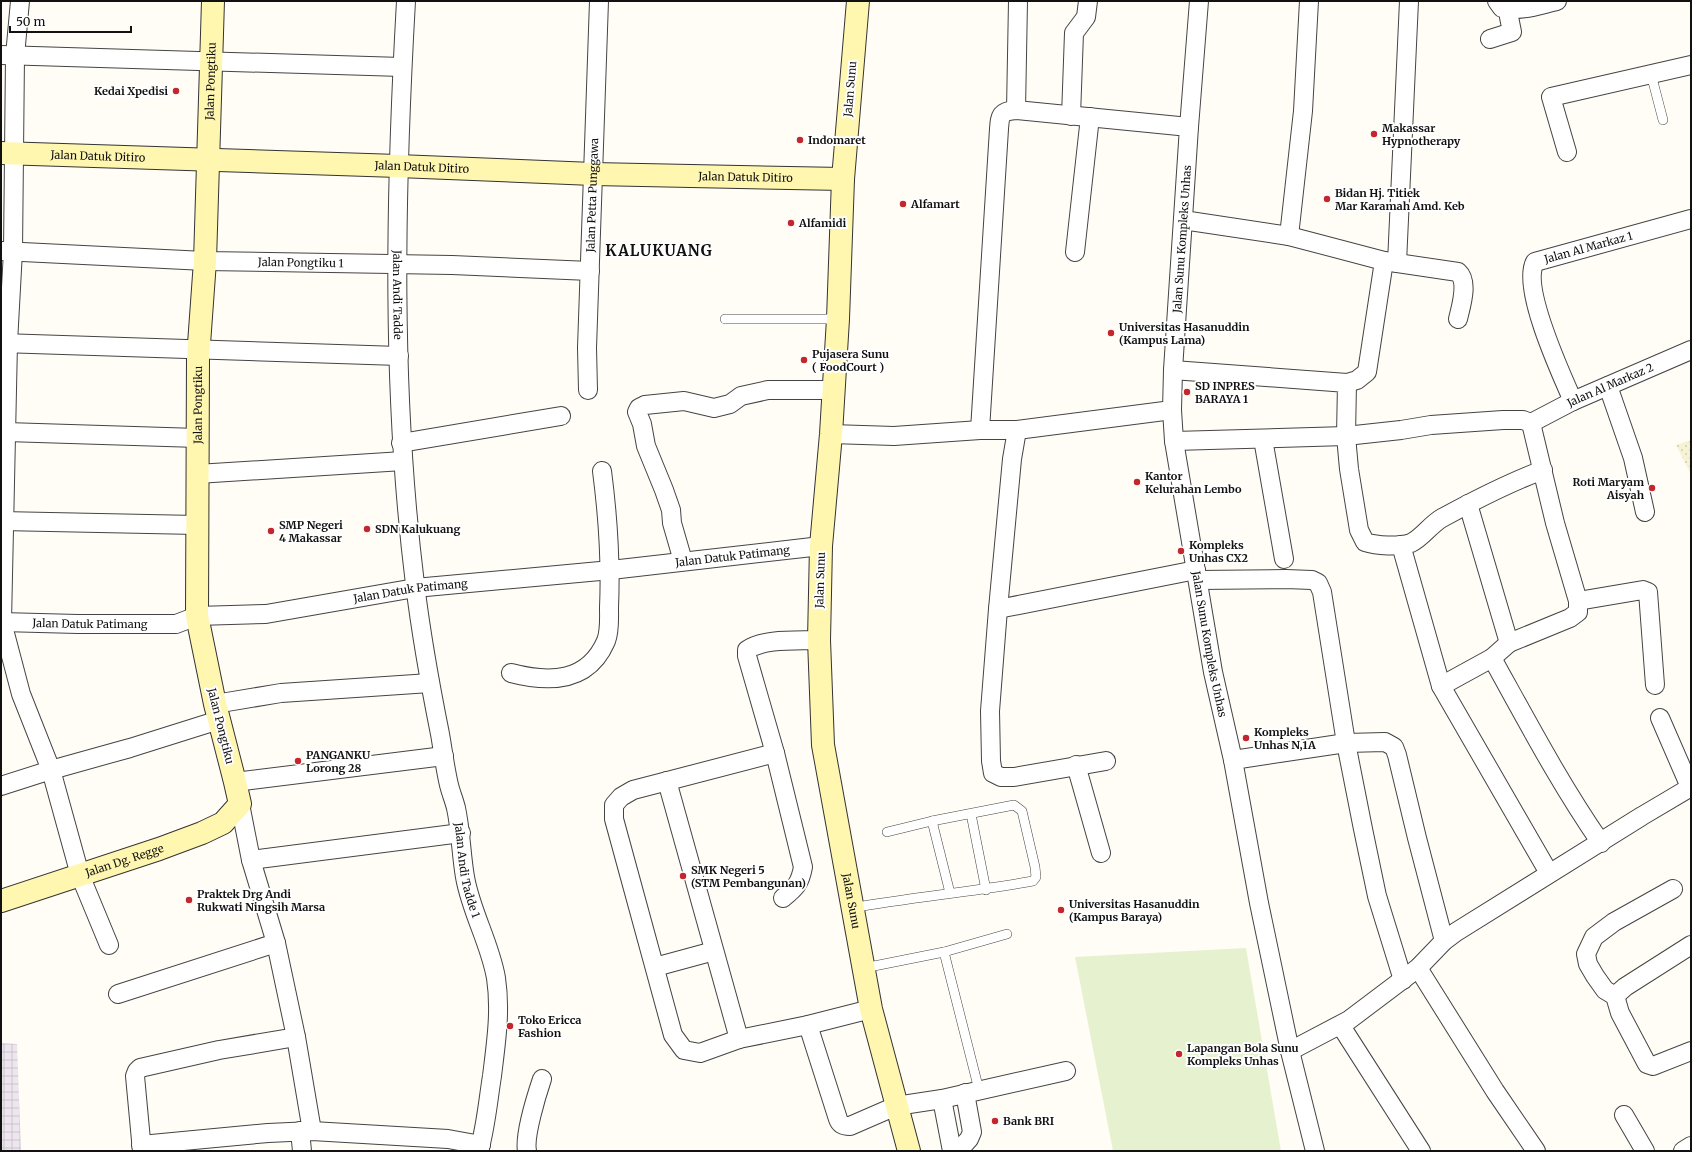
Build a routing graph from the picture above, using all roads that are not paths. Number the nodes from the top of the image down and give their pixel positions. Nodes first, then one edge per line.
1 (20, 1) edge
2 (213, 1) edge
3 (406, 1) edge
4 (599, 1) edge
5 (858, 1) edge
6 (1018, 1) edge
7 (1088, 1) edge
8 (1199, 1) edge
9 (1309, 1) edge
10 (1409, 1) edge
11 (1557, 1) edge
12 (1503, 5) edge
13 (1490, 39) dead end
14 (8, 56) edge
15 (210, 62) junction
16 (1691, 64) edge
17 (402, 67) junction
18 (1650, 74) junction
19 (1009, 112) junction
20 (1071, 116) junction
21 (1090, 117) junction
22 (1663, 120) dead end
23 (1189, 127) junction
24 (1566, 152) dead end
25 (8, 153) edge
26 (207, 159) junction
27 (398, 166) junction
28 (593, 174) junction
29 (843, 179) junction
30 (1691, 219) edge
31 (1182, 220) junction
32 (1289, 236) junction
33 (7, 251) edge
34 (1075, 252) dead end
35 (205, 261) junction
36 (1390, 262) junction
37 (398, 264) junction
38 (590, 271) junction
39 (725, 319) dead end
40 (838, 319) junction
41 (1458, 319) dead end
42 (4, 343) edge
43 (199, 348) junction
44 (1691, 350) edge
45 (399, 356) junction
46 (1173, 370) junction
47 (1347, 383) junction
48 (1608, 386) junction
49 (588, 390) dead end
50 (834, 390) junction
51 (1573, 401) junction
52 (1172, 410) junction
53 (561, 416) dead end
54 (1531, 423) junction
55 (980, 430) junction
56 (1017, 430) junction
57 (6, 432) junction
58 (831, 434) junction
59 (1346, 436) junction
60 (198, 438) junction
61 (1263, 438) junction
62 (1174, 441) junction
63 (401, 443) junction
64 (403, 461) junction
65 (1543, 470) junction
66 (602, 472) dead end
67 (197, 474) junction
68 (1468, 504) junction
69 (1645, 512) dead end
70 (3, 521) edge
71 (197, 525) junction
72 (1401, 545) junction
73 (821, 546) junction
74 (1284, 559) dead end
75 (683, 561) junction
76 (611, 570) junction
77 (1197, 575) junction
78 (415, 588) junction
79 (1578, 601) junction
80 (998, 609) junction
81 (197, 616) junction
82 (2, 622) edge
83 (819, 640) junction
84 (1510, 643) junction
85 (1492, 658) junction
86 (511, 673) dead end
87 (430, 682) junction
88 (1655, 685) dead end
89 (1441, 686) junction
90 (217, 712) junction
91 (1660, 718) dead end
92 (1346, 743) junction
93 (775, 753) junction
94 (444, 756) junction
95 (1233, 760) junction
96 (1106, 761) dead end
97 (1076, 765) junction
98 (51, 770) junction
99 (667, 781) junction
100 (235, 782) junction
101 (1, 786) edge
102 (1690, 787) edge
103 (240, 804) junction
104 (972, 814) junction
105 (932, 821) junction
106 (887, 832) dead end
107 (461, 833) junction
108 (1601, 843) junction
109 (1100, 853) dead end
110 (251, 860) junction
111 (1549, 873) junction
112 (80, 875) junction
113 (1673, 889) dead end
114 (986, 890) junction
115 (950, 893) junction
116 (783, 898) dead end
117 (1, 902) edge
118 (852, 908) junction
119 (1006, 934) dead end
120 (1444, 941) junction
121 (276, 943) junction
122 (109, 944) dead end
123 (1691, 945) edge
124 (714, 951) junction
125 (944, 952) junction
126 (656, 967) junction
127 (864, 968) junction
128 (1418, 968) junction
129 (1403, 980) junction
130 (118, 994) dead end
131 (1615, 996) junction
132 (871, 1009) junction
133 (808, 1025) junction
134 (1341, 1026) junction
135 (296, 1037) junction
136 (739, 1039) junction
137 (1691, 1051) edge
138 (1290, 1052) junction
139 (1066, 1071) dead end
140 (542, 1079) dead end
141 (972, 1092) junction
142 (942, 1099) junction
143 (896, 1106) junction
144 (1624, 1115) dead end
145 (306, 1131) junction
146 (380, 1143) edge
147 (1691, 1146) edge
148 (141, 1148) edge
149 (480, 1148) edge
150 (302, 1151) edge
151 (527, 1151) edge
152 (909, 1151) edge
153 (952, 1151) edge
154 (958, 1151) edge
155 (1315, 1151) edge
156 (1421, 1151) edge
157 (1536, 1151) edge
158 (1645, 1151) edge
159 (1682, 1151) edge

1 - 14 street
2 - 15 street, Jalan Pongtiku
3 - 17 street, Jalan Andi Tadde
4 - 28 street, Jalan Petta Punggawa
5 - 29 street, Jalan Sunu
6 - 19 street
7 - 20 street
8 - 23 street, Jalan Sunu Kompleks Unhas
9 - 32 street
10 - 36 street
11 - 12 street
12 - 13 street
14 - 15 street
14 - 25 street
15 - 17 street
15 - 26 street, Jalan Pongtiku
16 - 18 street
17 - 27 street, Jalan Andi Tadde
18 - 22 lane
18 - 24 street
19 - 20 street
19 - 55 street
20 - 21 street
21 - 23 street
21 - 34 street
23 - 31 street, Jalan Sunu Kompleks Unhas
25 - 26 street, Jalan Datuk Ditiro
25 - 33 street
26 - 27 street, Jalan Datuk Ditiro
26 - 35 street, Jalan Pongtiku
27 - 28 street, Jalan Datuk Ditiro
27 - 37 street, Jalan Andi Tadde
28 - 29 street, Jalan Datuk Ditiro
28 - 38 street, Jalan Petta Punggawa
29 - 40 street, Jalan Sunu
30 - 51 street, Jalan Al Markaz 1
31 - 32 street
31 - 46 street, Jalan Sunu Kompleks Unhas
32 - 36 street
33 - 35 street, Jalan Pongtiku 1
33 - 42 street
35 - 37 street, Jalan Pongtiku 1
35 - 43 street, Jalan Pongtiku
36 - 41 street
36 - 47 street
37 - 38 street, Jalan Pongtiku 1
37 - 45 street, Jalan Andi Tadde
38 - 49 street, Jalan Petta Punggawa
39 - 40 lane
40 - 50 street, Jalan Sunu
42 - 43 street
42 - 57 street
43 - 45 street
43 - 60 street, Jalan Pongtiku
44 - 48 street, Jalan Al Markaz 2
45 - 63 street, Jalan Andi Tadde
46 - 47 street
46 - 52 street, Jalan Sunu Kompleks Unhas
47 - 59 street
48 - 51 street, Jalan Al Markaz 2
48 - 69 street
50 - 58 street, Jalan Sunu
50 - 75 street
51 - 54 street, Jalan Al Markaz 2
52 - 56 street
52 - 62 street, Jalan Sunu Kompleks Unhas
53 - 63 street
54 - 59 street
54 - 65 street
55 - 56 street
55 - 58 street
56 - 80 street
57 - 60 street
57 - 70 street
58 - 73 street, Jalan Sunu
59 - 61 street
59 - 72 street
60 - 67 street, Jalan Pongtiku
61 - 62 street
61 - 74 street
62 - 77 street, Jalan Sunu Kompleks Unhas
63 - 64 street, Jalan Andi Tadde
64 - 67 street
64 - 78 street, Jalan Andi Tadde
65 - 68 street
65 - 79 street
66 - 76 street
67 - 71 street, Jalan Pongtiku
68 - 72 street
68 - 84 street
70 - 71 street
70 - 82 street
71 - 81 street, Jalan Pongtiku
72 - 89 street
73 - 75 street, Jalan Datuk Patimang
73 - 83 street, Jalan Sunu
75 - 76 street, Jalan Datuk Patimang
76 - 78 street, Jalan Datuk Patimang
76 - 86 street
77 - 80 street
77 - 92 street
77 - 95 street, Jalan Sunu Kompleks Unhas
78 - 81 street, Jalan Datuk Patimang
78 - 87 street, Jalan Andi Tadde 1
79 - 84 street
79 - 88 street
80 - 97 street
81 - 82 street, Jalan Datuk Patimang
81 - 90 street, Jalan Pongtiku
82 - 98 street
83 - 93 street
83 - 118 street, Jalan Sunu
84 - 85 street
85 - 89 street
85 - 108 street
87 - 90 street
87 - 94 street, Jalan Andi Tadde 1
89 - 111 street
90 - 98 street
90 - 100 street, Jalan Pongtiku
91 - 102 street
92 - 95 street
92 - 120 street
92 - 129 street
93 - 99 street
93 - 116 street
94 - 100 street
94 - 107 street, Jalan Andi Tadde 1
95 - 138 street, Jalan Sunu Kompleks Unhas
96 - 97 street
97 - 109 street
98 - 101 street
98 - 112 street
99 - 124 street
99 - 126 street
100 - 103 street, Jalan Pongtiku
102 - 108 street
103 - 110 street
103 - 112 street, Jalan Dg. Regge
104 - 105 lane
104 - 114 lane
104 - 114 lane
105 - 106 lane
105 - 115 lane
107 - 110 street
107 - 149 street, Jalan Andi Tadde 1
108 - 111 street
110 - 121 street
111 - 120 street
112 - 117 street, Jalan Dg. Regge
112 - 122 street
113 - 131 street
114 - 115 lane
115 - 118 lane
118 - 127 street, Jalan Sunu
119 - 125 lane
120 - 128 street
121 - 130 street
121 - 135 street
123 - 131 street
124 - 126 street
124 - 136 street
125 - 127 lane
125 - 141 lane
126 - 136 street
127 - 132 street, Jalan Sunu
128 - 129 street
128 - 157 street
129 - 134 street
131 - 137 street
132 - 133 street
132 - 143 street, Jalan Sunu
133 - 136 street
133 - 143 street
134 - 138 street
134 - 156 street
135 - 145 street
135 - 148 street
138 - 155 street, Jalan Sunu Kompleks Unhas
139 - 141 street
140 - 151 street
141 - 142 street
141 - 154 street
142 - 143 street
142 - 153 street
143 - 152 street, Jalan Sunu
144 - 158 street
145 - 146 street
145 - 148 street
145 - 150 street
146 - 149 street
147 - 159 street

